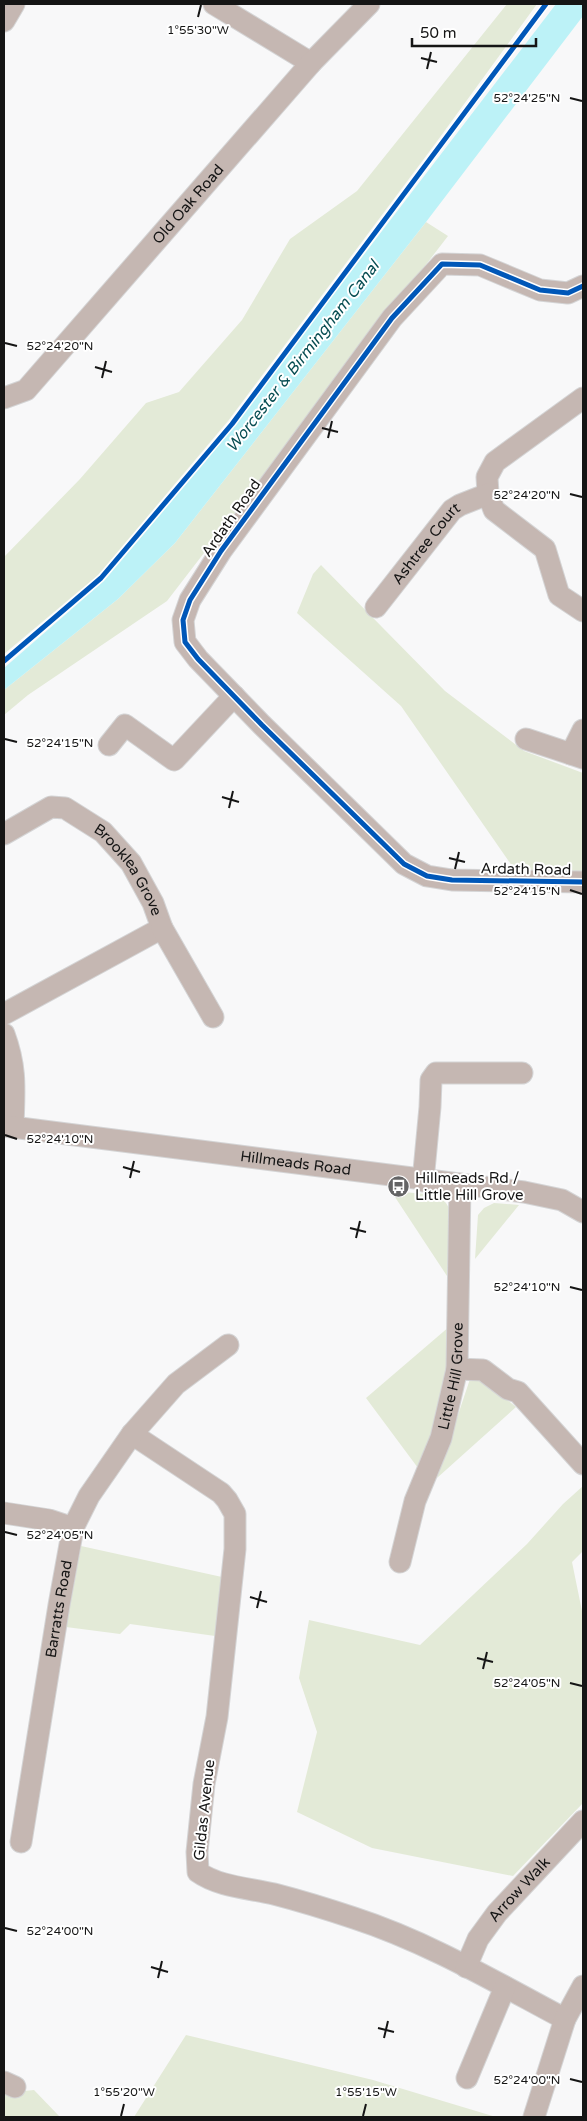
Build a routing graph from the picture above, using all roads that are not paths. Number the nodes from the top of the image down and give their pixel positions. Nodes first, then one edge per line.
1 (14, 4) edge
2 (214, 4) edge
3 (369, 4) edge
4 (4, 21) edge
5 (311, 62) junction
6 (583, 286) edge
7 (4, 398) edge
8 (583, 398) edge
9 (488, 494) junction
10 (376, 607) dead end
11 (583, 611) edge
12 (234, 696) junction
13 (583, 730) edge
14 (526, 739) dead end
15 (109, 745) dead end
16 (577, 756) edge
17 (4, 834) edge
18 (583, 882) edge
19 (162, 928) junction
20 (4, 1014) edge
21 (212, 1017) dead end
22 (4, 1034) edge
23 (522, 1073) dead end
24 (8, 1127) edge
25 (423, 1181) junction
26 (460, 1184) junction
27 (583, 1212) edge
28 (228, 1345) dead end
29 (457, 1369) junction
30 (132, 1434) junction
31 (583, 1464) edge
32 (4, 1513) edge
33 (73, 1528) junction
34 (400, 1562) dead end
35 (583, 1821) edge
36 (21, 1842) dead end
37 (466, 1967) junction
38 (583, 1986) edge
39 (505, 1987) junction
40 (565, 2019) junction
41 (467, 2078) dead end
42 (534, 2117) edge

1 - 4 street
2 - 5 street
3 - 5 street, Old Oak Road
5 - 7 street, Old Oak Road
6 - 12 street, Ardath Road
8 - 9 street
9 - 10 street, Ashtree Court
9 - 11 street
12 - 15 street
12 - 18 street, Ardath Road
13 - 16 street
14 - 16 street
17 - 19 street, Brooklea Grove
19 - 20 street, Brooklea Grove
19 - 21 street
22 - 24 street
23 - 25 street
24 - 25 street, Hillmeads Road
25 - 26 street, Hillmeads Road
26 - 27 street, Hillmeads Road
26 - 29 street, Little Hill Grove
28 - 30 street, Barratts Road
29 - 31 street
29 - 34 street, Little Hill Grove
30 - 33 street, Barratts Road
30 - 37 street, Gildas Avenue
32 - 33 street
33 - 36 street, Barratts Road
35 - 37 street, Arrow Walk
37 - 39 street, Gildas Avenue
38 - 40 street
39 - 40 street, Gildas Avenue
39 - 41 street
40 - 42 street

